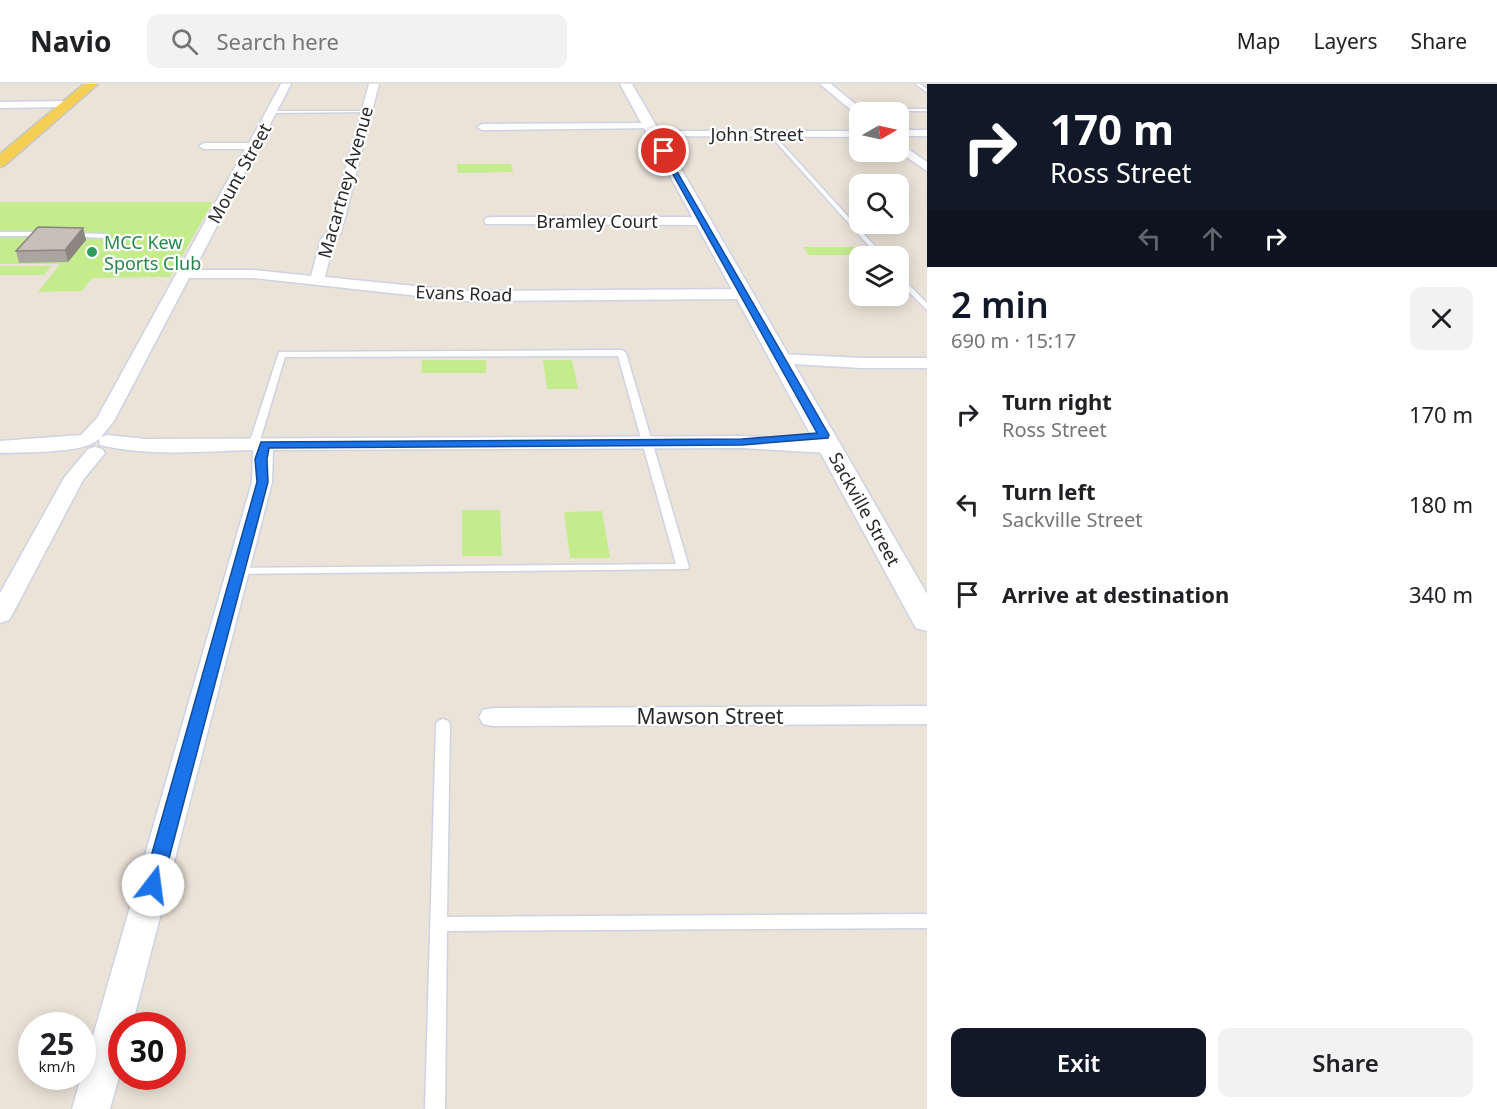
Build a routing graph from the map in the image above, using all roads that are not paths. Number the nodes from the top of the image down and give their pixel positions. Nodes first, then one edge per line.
1 (92, 84) edge
2 (286, 84) edge
3 (374, 84) edge
4 (626, 84) edge
5 (825, 84) edge
6 (917, 84) edge
7 (927, 91) edge
8 (849, 104) edge
9 (0, 105) edge
10 (68, 105) junction
11 (927, 110) edge
12 (366, 111) junction
13 (909, 111) edge
14 (272, 112) junction
15 (482, 127) dead end
16 (652, 130) junction
17 (909, 133) edge
18 (927, 133) edge
19 (770, 134) junction
20 (849, 134) edge
21 (204, 146) dead end
22 (253, 146) junction
23 (7, 151) edge
24 (909, 154) edge
25 (0, 162) edge
26 (927, 168) edge
27 (490, 221) dead end
28 (703, 221) junction
29 (0, 234) edge
30 (104, 236) dead end
31 (872, 246) edge
32 (184, 274) junction
33 (317, 281) junction
34 (909, 288) edge
35 (744, 294) junction
36 (927, 308) edge
37 (927, 363) edge
38 (785, 364) junction
39 (827, 441) junction
40 (648, 442) junction
41 (93, 443) junction
42 (259, 444) junction
43 (0, 447) edge
44 (238, 571) junction
45 (919, 591) edge
46 (0, 615) edge
47 (927, 621) edge
48 (927, 715) edge
49 (493, 717) dead end
50 (443, 724) dead end
51 (927, 921) edge
52 (438, 924) junction
53 (91, 1109) edge
54 (435, 1109) edge

1 - 10 main road
2 - 14 street, Mount Street
3 - 12 street, Macartney Avenue
4 - 16 street, Sackville Street
5 - 8 street
6 - 7 lane
9 - 10 street
10 - 23 main road
11 - 13 lane
12 - 14 lane
12 - 33 street, Macartney Avenue
14 - 22 street, Mount Street
15 - 16 street, John Street
16 - 19 street, John Street
16 - 28 street, Sackville Street
17 - 18 street
19 - 20 street, John Street
19 - 31 lane
21 - 22 street
22 - 32 street, Mount Street
23 - 25 main road
24 - 26 street
27 - 28 street, Bramley Court
28 - 35 street, Sackville Street
29 - 30 lane
32 - 33 street, Evans Road
32 - 41 street, Mount Street
33 - 35 street, Evans Road
34 - 36 lane
35 - 38 street, Sackville Street
37 - 38 street
38 - 39 street, Sackville Street
39 - 40 street
39 - 45 street, Sackville Street
40 - 42 street
40 - 42 lane
40 - 44 lane
41 - 42 street
41 - 43 street
41 - 46 street, Mount Street
42 - 44 street
44 - 53 street
45 - 47 street, Sackville Street
48 - 49 street, Mawson Street
50 - 52 lane
51 - 52 lane
52 - 54 lane

